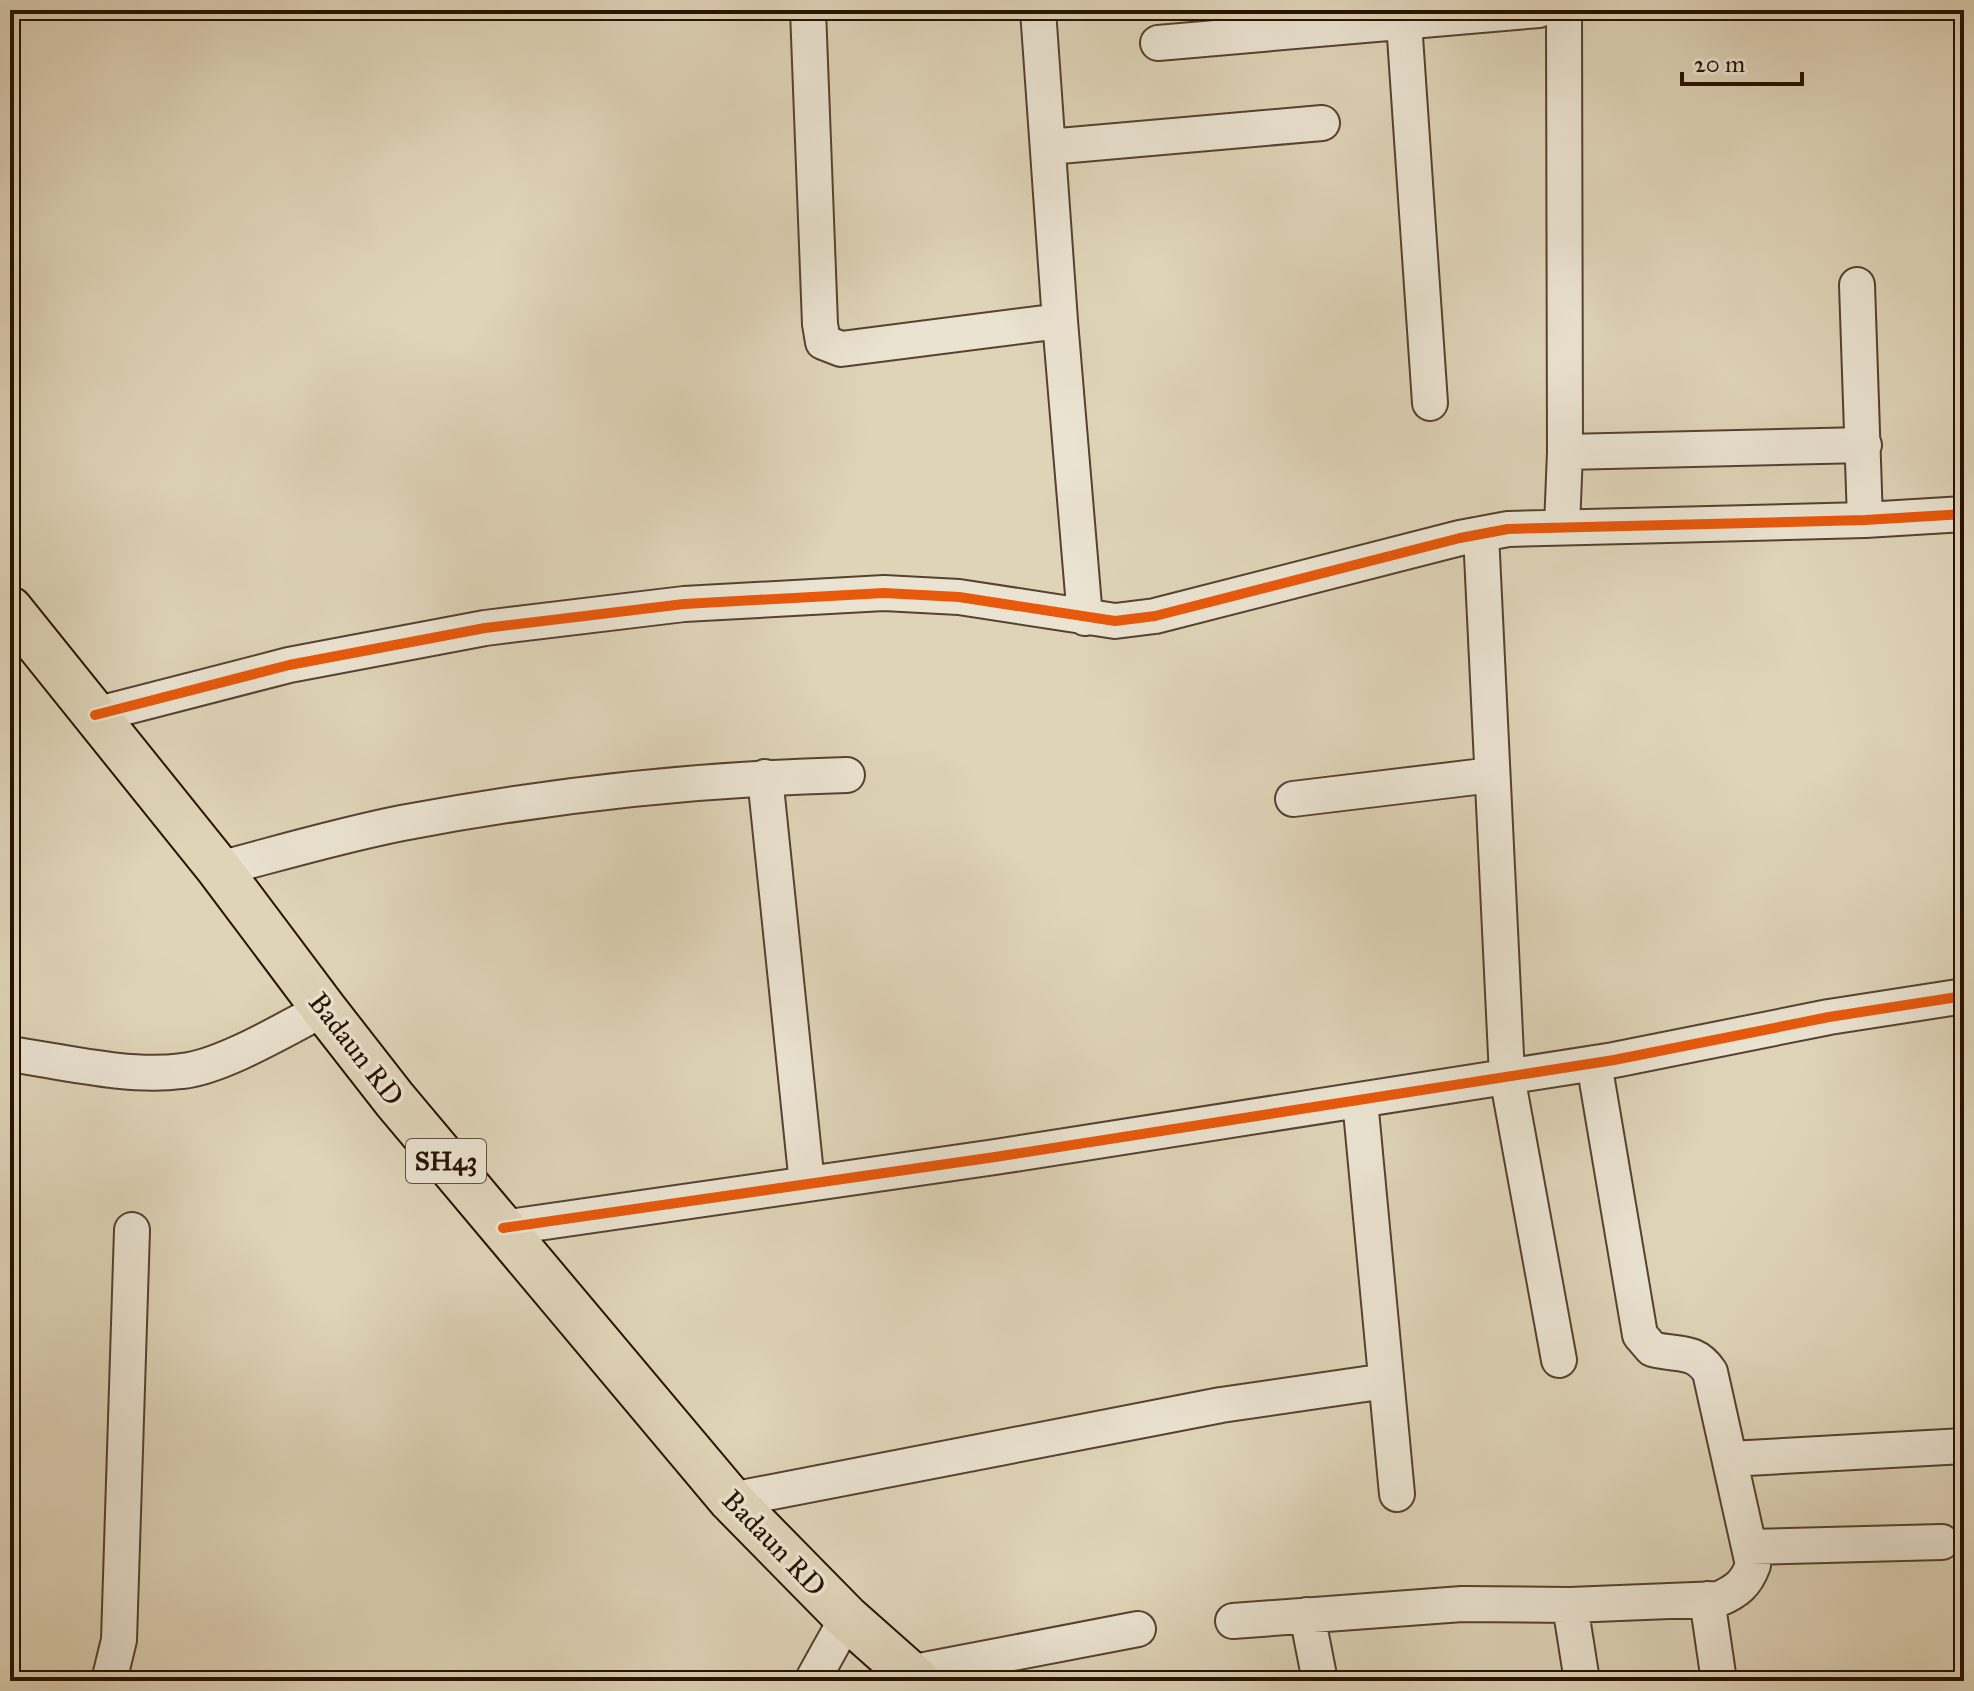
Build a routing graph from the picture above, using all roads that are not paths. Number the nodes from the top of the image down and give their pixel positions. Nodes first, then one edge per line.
1 (808, 10) edge
2 (1038, 10) edge
3 (1539, 10) edge
4 (1564, 10) edge
5 (1267, 22) edge
6 (1404, 22) junction
7 (1158, 43) dead end
8 (1322, 123) dead end
9 (1048, 147) junction
10 (1857, 285) dead end
11 (1060, 321) junction
12 (1430, 403) dead end
13 (1864, 445) junction
14 (1565, 452) junction
15 (1964, 514) edge
16 (1865, 520) junction
17 (1562, 527) junction
18 (1481, 534) junction
19 (10, 609) edge
20 (1085, 618) junction
21 (95, 715) junction
22 (847, 775) dead end
23 (1492, 775) junction
24 (765, 777) junction
25 (1293, 799) dead end
26 (219, 869) junction
27 (1964, 996) edge
28 (324, 1009) junction
29 (10, 1054) edge
30 (1594, 1063) junction
31 (1507, 1076) junction
32 (1360, 1100) junction
33 (807, 1184) junction
34 (503, 1228) junction
35 (132, 1230) dead end
36 (1559, 1360) dead end
37 (1386, 1381) junction
38 (1964, 1446) edge
39 (1730, 1459) junction
40 (1397, 1494) dead end
41 (731, 1500) junction
42 (1942, 1542) dead end
43 (1750, 1547) junction
44 (1707, 1599) junction
45 (1570, 1605) junction
46 (1307, 1615) junction
47 (847, 1618) junction
48 (1233, 1621) dead end
49 (1138, 1629) dead end
50 (914, 1677) edge
51 (109, 1681) edge
52 (812, 1681) edge
53 (1320, 1681) edge
54 (1582, 1681) edge
55 (1719, 1681) edge

1 - 11 street
2 - 9 street
3 - 6 street
4 - 14 street
5 - 6 street
5 - 7 street
6 - 12 street
8 - 9 street
9 - 11 street
10 - 13 street
11 - 20 street
13 - 14 street
13 - 16 street
14 - 17 street
15 - 16 street
16 - 17 street
17 - 18 street
18 - 20 street
18 - 23 street
19 - 21 main road, Badaun RD / SH43
20 - 21 street
21 - 26 main road, Badaun RD / SH43
22 - 24 street
23 - 25 street
23 - 31 street
24 - 26 street
24 - 33 street
26 - 28 main road, Badaun RD / SH43
27 - 30 street
28 - 29 street
28 - 34 main road, Badaun RD / SH43
30 - 31 street
30 - 39 street
31 - 32 street
31 - 36 street
32 - 33 street
32 - 37 street
33 - 34 street
34 - 41 main road, Badaun RD / SH43
35 - 51 street
37 - 40 street
37 - 41 street
38 - 39 street
39 - 43 street
41 - 47 main road, Badaun RD / SH43
42 - 43 street
43 - 44 street
44 - 45 street
44 - 55 street
45 - 46 street
45 - 54 street
46 - 48 street
46 - 53 street
47 - 50 main road, Badaun RD / SH43
47 - 52 street
49 - 50 street

